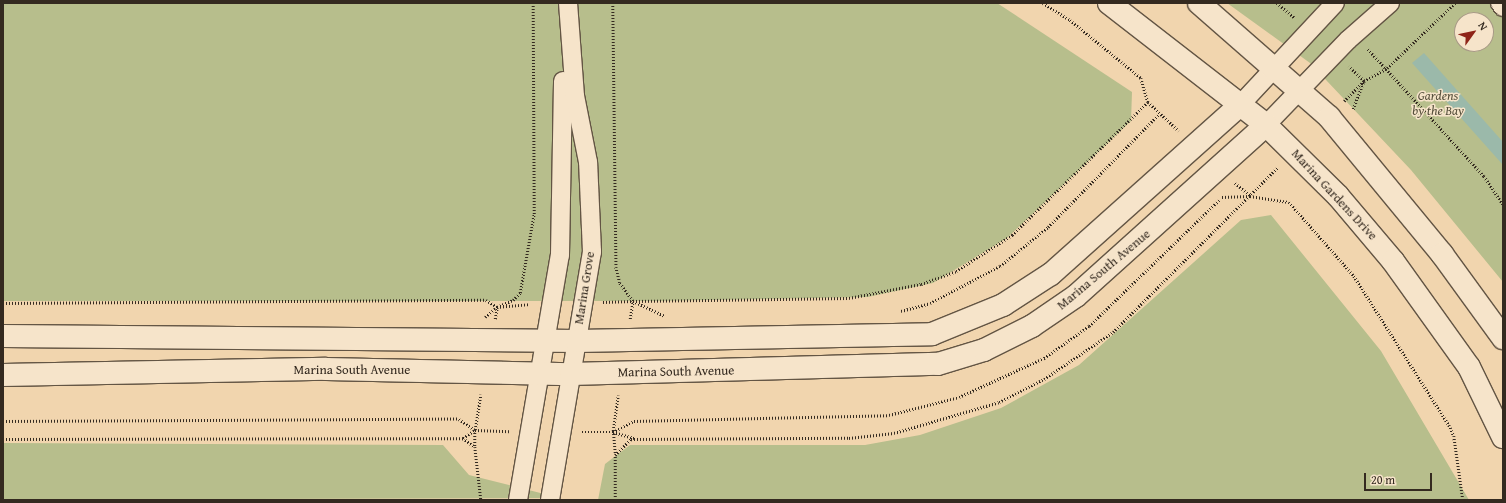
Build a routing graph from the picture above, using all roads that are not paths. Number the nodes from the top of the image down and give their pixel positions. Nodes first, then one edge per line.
1 (560, 3) edge
2 (568, 3) edge
3 (1109, 3) edge
4 (1199, 3) edge
5 (1336, 3) edge
6 (1390, 3) edge
7 (1500, 3) edge
8 (1503, 7) edge
9 (1276, 67) junction
10 (1302, 91) junction
11 (1240, 105) junction
12 (1266, 125) junction
13 (3, 336) edge
14 (1503, 338) edge
15 (546, 340) junction
16 (577, 340) junction
17 (542, 372) junction
18 (3, 374) edge
19 (571, 374) junction
20 (1503, 437) edge
21 (518, 500) edge
22 (550, 500) edge

1 - 15 street
2 - 16 street, Marina Grove
3 - 11 street, Marina Gardens Drive
4 - 9 street
5 - 9 street
6 - 10 street
7 - 8 street
9 - 10 street
9 - 11 street
10 - 12 street
10 - 14 street
11 - 12 street, Marina Gardens Drive
11 - 16 street
12 - 19 street, Marina South Avenue
12 - 20 street, Marina Gardens Drive
13 - 15 street
15 - 16 street
15 - 17 street
16 - 19 street, Marina Grove
17 - 18 street, Marina South Avenue
17 - 19 street, Marina South Avenue
17 - 21 street
19 - 22 street, Marina Grove

